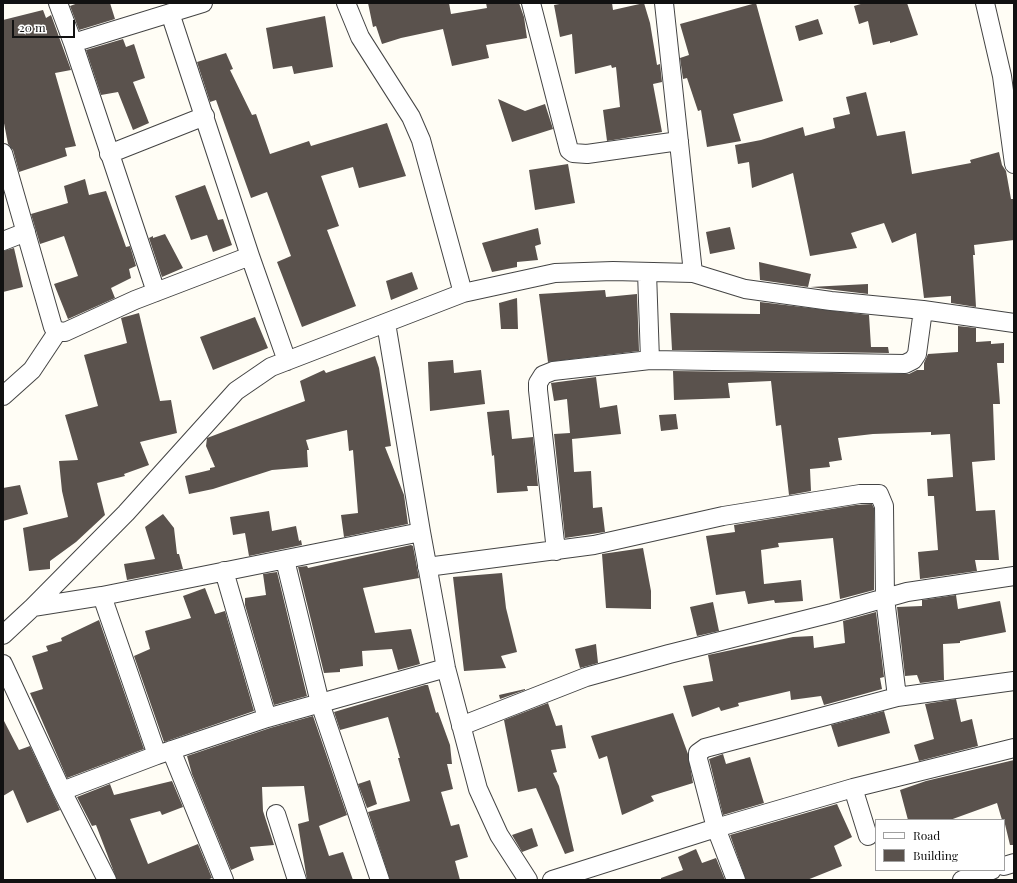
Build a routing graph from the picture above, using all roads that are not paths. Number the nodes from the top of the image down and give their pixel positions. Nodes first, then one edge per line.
1 (58, 3) edge
2 (203, 3) edge
3 (346, 3) edge
4 (531, 3) edge
5 (664, 3) edge
6 (985, 3) edge
7 (170, 13) junction
8 (73, 43) junction
9 (1008, 75) edge
10 (205, 116) junction
11 (679, 141) junction
12 (3, 153) edge
13 (109, 154) junction
14 (1014, 164) edge
15 (26, 232) junction
16 (3, 242) edge
17 (250, 256) junction
18 (647, 272) junction
19 (693, 273) junction
20 (156, 292) junction
21 (463, 293) junction
22 (923, 310) junction
23 (386, 323) junction
24 (1014, 323) edge
25 (58, 331) junction
26 (650, 360) junction
27 (287, 361) junction
28 (3, 396) edge
29 (421, 532) junction
30 (556, 551) junction
31 (285, 560) junction
32 (1014, 560) edge
33 (427, 568) junction
34 (224, 571) junction
35 (1014, 577) edge
36 (102, 596) junction
37 (885, 598) junction
38 (33, 607) junction
39 (3, 635) edge
40 (3, 664) edge
41 (446, 668) junction
42 (1014, 681) edge
43 (897, 697) junction
44 (320, 703) junction
45 (267, 718) junction
46 (461, 726) junction
47 (1014, 748) edge
48 (164, 752) junction
49 (853, 788) junction
50 (62, 791) junction
51 (276, 814) dead end
52 (716, 828) junction
53 (868, 836) dead end
54 (989, 871) edge
55 (107, 880) edge
56 (224, 880) edge
57 (298, 880) edge
58 (380, 880) edge
59 (528, 880) edge
60 (552, 880) edge
61 (736, 880) edge
62 (962, 880) edge

1 - 8 street
2 - 7 street
3 - 21 street
4 - 11 street
5 - 11 street
6 - 9 street
7 - 8 street
7 - 10 street
8 - 13 street
9 - 14 street
10 - 13 street
10 - 17 street
11 - 19 street
12 - 15 street
13 - 20 street
15 - 16 street
15 - 25 street
17 - 20 street
17 - 27 street
18 - 19 street
18 - 21 street
18 - 26 street
19 - 22 street
20 - 25 street
21 - 23 street
22 - 24 street
22 - 26 street
23 - 27 street
23 - 29 street
25 - 28 street
26 - 30 street
27 - 38 street
29 - 31 street
29 - 33 street
30 - 33 street
30 - 37 street
31 - 34 street
31 - 44 street
32 - 35 street
33 - 41 street
34 - 36 street
34 - 45 street
35 - 37 street
36 - 38 street
36 - 48 street
37 - 43 street
37 - 46 street
38 - 39 street
40 - 50 street
41 - 44 street
41 - 46 street
42 - 43 street
43 - 52 street
44 - 45 street
44 - 58 street
45 - 48 street
46 - 59 street
47 - 49 street
48 - 50 street
48 - 56 street
49 - 52 street
49 - 53 street
50 - 55 street
51 - 57 street
52 - 60 street
52 - 61 street
54 - 62 street

